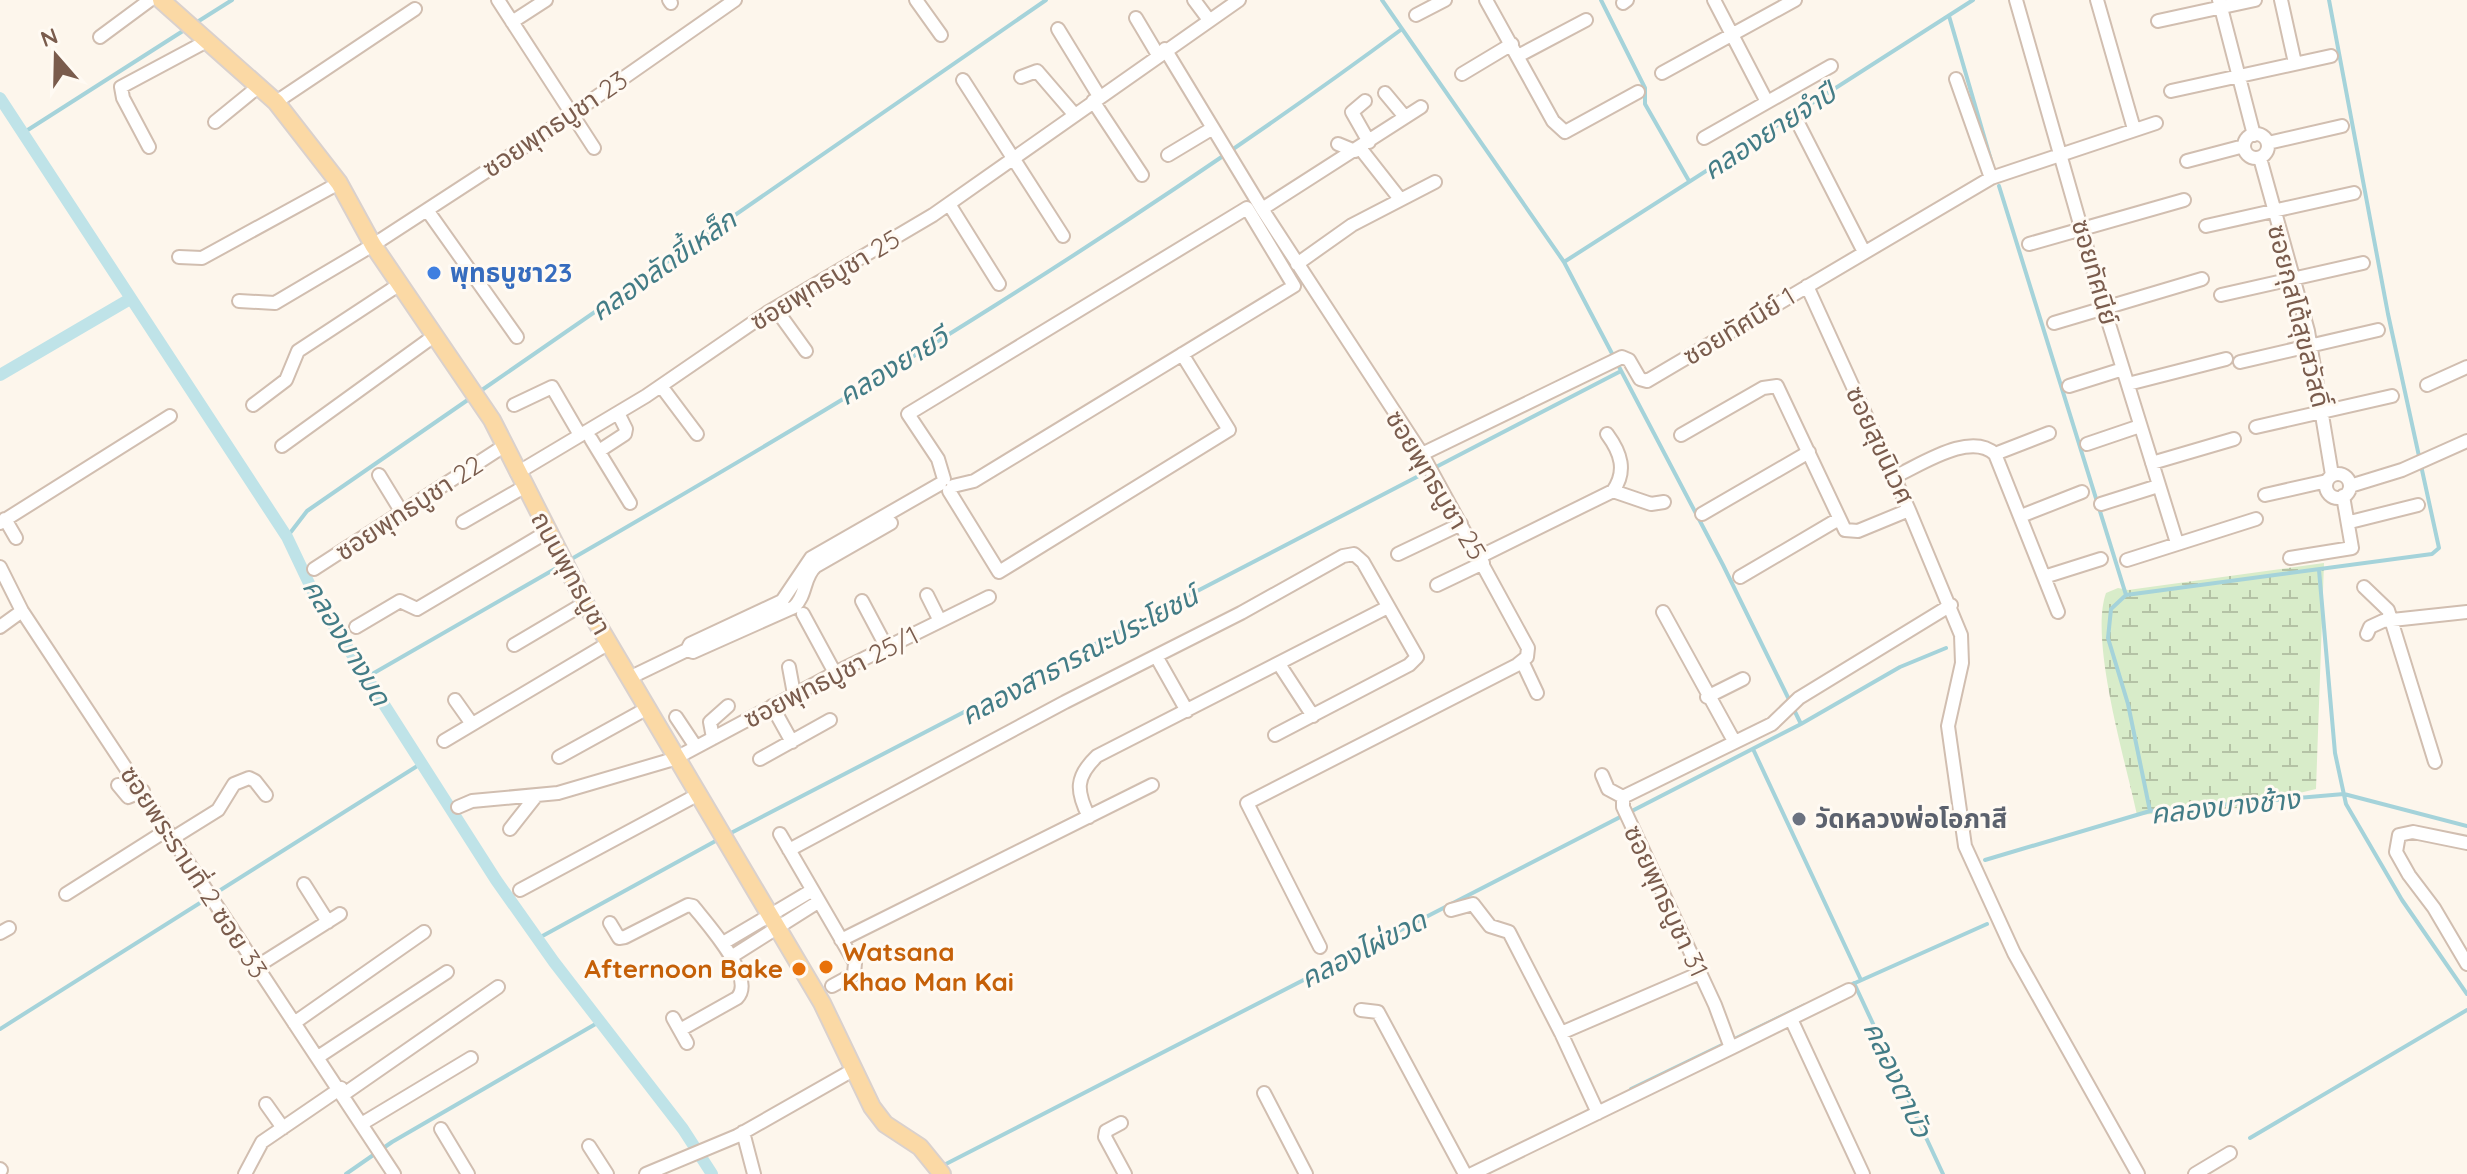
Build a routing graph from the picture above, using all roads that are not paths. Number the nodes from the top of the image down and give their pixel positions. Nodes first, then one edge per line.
1 (160, 0) edge
2 (498, 0) edge
3 (546, 0) edge
4 (735, 0) edge
5 (917, 0) edge
6 (1194, 0) edge
7 (1239, 0) edge
8 (1445, 0) edge
9 (1486, 0) edge
10 (1714, 0) edge
11 (1795, 0) edge
12 (2016, 0) edge
13 (2097, 0) edge
14 (2255, 0) edge
15 (2281, 0) edge
16 (2220, 4) edge
17 (415, 9) dead end
18 (1416, 15) dead end
19 (1136, 18) dead end
20 (1209, 20) junction
21 (1586, 20) dead end
22 (2158, 21) dead end
23 (512, 22) junction
24 (1058, 29) dead end
25 (941, 35) dead end
26 (1731, 35) junction
27 (100, 37) dead end
28 (202, 38) junction
29 (1515, 50) junction
30 (1162, 52) junction
31 (2331, 56) dead end
32 (2295, 63) junction
33 (1831, 66) dead end
34 (1662, 73) dead end
35 (1462, 74) dead end
36 (2238, 76) junction
37 (1021, 77) dead end
38 (1956, 79) dead end
39 (963, 80) dead end
40 (258, 87) junction
41 (2171, 91) dead end
42 (1638, 92) dead end
43 (1385, 93) dead end
44 (1096, 98) junction
45 (1365, 101) dead end
46 (276, 102) junction
47 (1767, 102) junction
48 (1421, 107) dead end
49 (1074, 114) junction
50 (572, 115) junction
51 (1405, 117) junction
52 (215, 122) dead end
53 (2156, 123) dead end
54 (1799, 125) dead end
55 (2342, 126) dead end
56 (1213, 128) junction
57 (2134, 129) junction
58 (2254, 135) junction
59 (1704, 138) dead end
60 (2268, 143) junction
61 (1338, 144) dead end
62 (2244, 146) junction
63 (149, 147) dead end
64 (1361, 147) junction
65 (594, 148) dead end
66 (2061, 152) junction
67 (1168, 155) dead end
68 (1012, 158) junction
69 (2260, 158) junction
70 (2187, 161) dead end
71 (1142, 175) dead end
72 (1991, 178) junction
73 (1435, 182) dead end
74 (339, 183) junction
75 (2354, 193) dead end
76 (1400, 199) junction
77 (2184, 200) dead end
78 (949, 204) junction
79 (1262, 209) junction
80 (427, 210) junction
81 (2274, 212) junction
82 (2206, 226) dead end
83 (2082, 229) junction
84 (1063, 236) dead end
85 (2029, 244) dead end
86 (373, 245) junction
87 (1863, 250) junction
88 (179, 257) dead end
89 (2363, 263) dead end
90 (1297, 264) junction
91 (2293, 278) junction
92 (2202, 279) dead end
93 (400, 284) junction
94 (999, 284) dead end
95 (1809, 290) junction
96 (2221, 295) dead end
97 (239, 301) dead end
98 (364, 308) junction
99 (775, 308) junction
100 (2104, 308) junction
101 (371, 321) dead end
102 (2054, 323) dead end
103 (2378, 330) dead end
104 (434, 336) junction
105 (517, 337) dead end
106 (2310, 343) junction
107 (806, 351) dead end
108 (1182, 354) junction
109 (2226, 359) dead end
110 (2240, 362) dead end
111 (2467, 367) edge
112 (2123, 369) junction
113 (2128, 384) junction
114 (2427, 385) dead end
115 (661, 386) junction
116 (2069, 386) dead end
117 (2392, 396) dead end
118 (253, 405) dead end
119 (514, 405) dead end
120 (2323, 412) junction
121 (618, 413) junction
122 (170, 416) dead end
123 (2140, 426) junction
124 (2256, 427) dead end
125 (2049, 433) dead end
126 (697, 434) dead end
127 (1607, 434) dead end
128 (1681, 435) dead end
129 (585, 437) junction
130 (2234, 439) dead end
131 (2467, 441) edge
132 (2087, 444) dead end
133 (282, 446) dead end
134 (504, 446) junction
135 (599, 451) junction
136 (1809, 452) junction
137 (1422, 454) junction
138 (1995, 454) junction
139 (2152, 463) junction
140 (379, 475) dead end
141 (1894, 477) junction
142 (2329, 478) junction
143 (521, 480) junction
144 (946, 486) junction
145 (2158, 486) junction
146 (1613, 491) junction
147 (2347, 491) junction
148 (2082, 492) dead end
149 (2265, 495) dead end
150 (1664, 502) dead end
151 (630, 503) dead end
152 (2101, 504) dead end
153 (2418, 505) dead end
154 (1909, 510) junction
155 (401, 511) junction
156 (1702, 514) dead end
157 (2021, 516) junction
158 (2256, 519) dead end
159 (1837, 520) junction
160 (3, 521) edge
161 (463, 522) dead end
162 (2350, 522) junction
163 (1461, 524) junction
164 (547, 532) junction
165 (16, 538) dead end
166 (2177, 543) junction
167 (1398, 554) dead end
168 (2290, 558) dead end
169 (2101, 559) dead end
170 (1481, 560) junction
171 (2127, 560) dead end
172 (0, 567) edge
173 (314, 569) dead end
174 (1740, 577) dead end
175 (2044, 577) junction
176 (1437, 585) dead end
177 (2364, 587) dead end
178 (927, 595) dead end
179 (989, 597) dead end
180 (862, 601) dead end
181 (585, 603) junction
182 (1951, 605) junction
183 (1388, 607) junction
184 (22, 611) junction
185 (1663, 612) dead end
186 (2058, 612) dead end
187 (2467, 612) edge
188 (803, 614) dead end
189 (2391, 620) junction
190 (940, 621) junction
191 (0, 627) edge
192 (356, 627) dead end
193 (2367, 634) dead end
194 (609, 643) junction
195 (514, 645) dead end
196 (887, 648) junction
197 (1156, 656) junction
198 (1522, 661) junction
199 (1279, 664) junction
200 (789, 667) dead end
201 (835, 673) junction
202 (629, 678) junction
203 (1743, 679) dead end
204 (1537, 693) dead end
205 (794, 694) junction
206 (1707, 697) junction
207 (455, 700) dead end
208 (728, 706) dead end
209 (772, 706) junction
210 (646, 709) junction
211 (1187, 711) junction
212 (1313, 716) junction
213 (676, 717) dead end
214 (830, 720) dead end
215 (472, 724) junction
216 (1275, 735) dead end
217 (713, 738) junction
218 (444, 741) dead end
219 (1734, 741) junction
220 (792, 742) junction
221 (696, 747) junction
222 (559, 757) dead end
223 (674, 759) junction
224 (760, 759) dead end
225 (2435, 762) dead end
226 (1602, 775) dead end
227 (118, 785) dead end
228 (1152, 785) dead end
229 (143, 791) junction
230 (266, 795) dead end
231 (697, 795) junction
232 (536, 796) junction
233 (458, 807) dead end
234 (1625, 808) junction
235 (1089, 817) junction
236 (510, 829) dead end
237 (170, 834) junction
238 (780, 834) dead end
239 (2467, 843) edge
240 (789, 850) junction
241 (304, 884) dead end
242 (520, 890) dead end
243 (66, 894) dead end
244 (815, 896) junction
245 (1451, 910) dead end
246 (340, 914) dead end
247 (328, 922) junction
248 (773, 922) junction
249 (610, 923) dead end
250 (424, 932) dead end
251 (841, 940) junction
252 (723, 943) junction
253 (1320, 947) dead end
254 (731, 957) junction
255 (2467, 964) edge
256 (256, 967) junction
257 (447, 972) dead end
258 (1700, 973) junction
259 (832, 986) dead end
260 (498, 987) dead end
261 (1849, 990) dead end
262 (1361, 1010) dead end
263 (1791, 1019) junction
264 (294, 1023) junction
265 (1561, 1033) junction
266 (687, 1043) dead end
267 (1730, 1045) junction
268 (318, 1057) junction
269 (471, 1058) dead end
270 (853, 1070) junction
271 (342, 1091) junction
272 (1264, 1093) dead end
273 (266, 1104) dead end
274 (1598, 1113) junction
275 (363, 1123) junction
276 (1121, 1123) dead end
277 (283, 1128) junction
278 (441, 1129) dead end
279 (740, 1134) junction
280 (589, 1146) dead end
281 (2230, 1153) dead end
282 (648, 1173) edge
283 (941, 1173) edge
284 (245, 1174) edge
285 (394, 1174) edge
286 (468, 1174) edge
287 (607, 1174) edge
288 (754, 1174) edge
289 (1125, 1174) edge
290 (1306, 1174) edge
291 (1465, 1174) edge
292 (1472, 1174) edge
293 (1863, 1174) edge
294 (2138, 1174) edge
295 (2195, 1174) edge

1 - 27 street
1 - 28 main road, ถนนพุทธบูชา
2 - 23 street
3 - 23 street
4 - 50 street, ซอยพุทธบูชา 23
5 - 25 street
6 - 20 street
7 - 20 street, ซอยพุทธบูชา 25
8 - 18 street
9 - 29 street
10 - 26 street
11 - 26 street
12 - 66 street, ซอยทัศนีย์
13 - 57 street
14 - 16 street
15 - 32 street
16 - 22 street
16 - 36 street
17 - 46 street
19 - 30 street
20 - 30 street, ซอยพุทธบูชา 25
21 - 29 street
23 - 50 street
24 - 44 street
26 - 34 street
26 - 47 street
28 - 40 main road, ถนนพุทธบูชา
28 - 63 street
29 - 35 street
29 - 42 street
30 - 44 street, ซอยพุทธบูชา 25
30 - 56 street, ซอยพุทธบูชา 25
31 - 32 street
32 - 36 street
33 - 47 street
36 - 41 street
36 - 58 street
37 - 49 street
38 - 72 street
39 - 68 street
40 - 46 main road, ถนนพุทธบูชา
40 - 52 street
43 - 51 street
44 - 49 street, ซอยพุทธบูชา 25
44 - 71 street
45 - 64 street
46 - 74 main road, ถนนพุทธบูชา
47 - 59 street
48 - 51 street
49 - 68 street, ซอยพุทธบูชา 25
50 - 65 street
50 - 80 street, ซอยพุทธบูชา 23
51 - 64 street
53 - 57 street, ซอยทัศนีย์ 1
54 - 87 street
55 - 60 street
56 - 67 street
56 - 79 street, ซอยพุทธบูชา 25
57 - 66 street, ซอยทัศนีย์ 1
58 - 60 street
58 - 62 street
60 - 69 street
61 - 64 street
62 - 69 street
62 - 70 street
64 - 76 street
64 - 79 street
66 - 72 street, ซอยทัศนีย์ 1
66 - 83 street, ซอยทัศนีย์
68 - 78 street, ซอยพุทธบูชา 25
68 - 84 street
69 - 81 street, ซอยกุสโต้สุขสวัสดิ์
72 - 87 street, ซอยทัศนีย์ 1
73 - 76 street
74 - 86 main road, ถนนพุทธบูชา
74 - 88 street
75 - 81 street
76 - 90 street
77 - 83 street
78 - 94 street
78 - 99 street, ซอยพุทธบูชา 25
79 - 90 street, ซอยพุทธบูชา 25
80 - 86 street, ซอยพุทธบูชา 23
80 - 105 street
81 - 82 street
81 - 91 street, ซอยกุสโต้สุขสวัสดิ์
83 - 85 street
83 - 100 street, ซอยทัศนีย์
86 - 93 main road, ถนนพุทธบูชา
86 - 97 street, ซอยพุทธบูชา 23
87 - 95 street, ซอยทัศนีย์ 1
89 - 91 street
90 - 137 street, ซอยพุทธบูชา 25
91 - 96 street
91 - 106 street, ซอยกุสโต้สุขสวัสดิ์
92 - 100 street
93 - 98 street
93 - 104 main road, ถนนพุทธบูชา
95 - 137 street, ซอยทัศนีย์ 1
95 - 141 street, ซอยสุขนิเวศ
98 - 101 street
98 - 118 street
99 - 107 street
99 - 115 street, ซอยพุทธบูชา 25
100 - 102 street
100 - 112 street, ซอยทัศนีย์
103 - 106 street
104 - 133 street
104 - 134 main road, ถนนพุทธบูชา
106 - 110 street
106 - 120 street, ซอยกุสโต้สุขสวัสดิ์
108 - 144 street
108 - 144 street
108 - 144 street
109 - 113 street
111 - 114 street
112 - 113 street, ซอยทัศนีย์
112 - 116 street
113 - 123 street, ซอยทัศนีย์
115 - 121 street, ซอยพุทธบูชา 25
115 - 126 street
117 - 120 street
119 - 129 street
120 - 124 street
120 - 142 street, ซอยกุสโต้สุขสวัสดิ์
121 - 129 street, ซอยพุทธบูชา 25
121 - 135 street
122 - 160 street
123 - 132 street
123 - 139 street, ซอยทัศนีย์
125 - 138 street
127 - 146 street
128 - 136 street
129 - 135 street
129 - 143 street, ซอยพุทธบูชา 25
130 - 139 street
131 - 147 street
134 - 143 main road, ถนนพุทธบูชา
134 - 155 street, ซอยพุทธบูชา 22
135 - 151 street
136 - 156 street
136 - 159 street
137 - 163 street, ซอยพุทธบูชา 25
138 - 141 street
138 - 157 street
139 - 145 street, ซอยทัศนีย์
140 - 155 street
141 - 154 street, ซอยสุขนิเวศ
142 - 147 street
142 - 147 street
142 - 149 street
143 - 161 street, ซอยพุทธบูชา 25
143 - 164 main road, ถนนพุทธบูชา
144 - 202 street
145 - 152 street
145 - 166 street, ซอยทัศนีย์
146 - 150 street
146 - 170 street
147 - 162 street
148 - 157 street
153 - 162 street
154 - 159 street
154 - 182 street, ซอยสุขนิเวศ
155 - 173 street, ซอยพุทธบูชา 22
157 - 175 street
158 - 166 street
159 - 174 street
160 - 165 street
162 - 168 street
163 - 167 street
163 - 170 street, ซอยพุทธบูชา 25
164 - 181 main road, ถนนพุทธบูชา
164 - 192 street
166 - 171 street
169 - 175 street
170 - 176 street
170 - 198 street, ซอยพุทธบูชา 25
172 - 184 street, ซอยพระรามที่ 2 ซอย 33
175 - 186 street
177 - 189 street
178 - 190 street
179 - 190 street, ซอยพุทธบูชา 25/1
180 - 196 street
181 - 194 main road, ถนนพุทธบูชา
181 - 195 street
182 - 219 street, ซอยพุทธบูชา 31
182 - 294 street, ซอยสุขนิเวศ
183 - 197 street
183 - 199 street
183 - 212 street
184 - 191 street
184 - 229 street, ซอยพระรามที่ 2 ซอย 33
185 - 206 street
187 - 189 street
188 - 201 street
189 - 193 street
189 - 225 street
190 - 196 street, ซอยพุทธบูชา 25/1
194 - 202 main road, ถนนพุทธบูชา
194 - 215 street
196 - 201 street, ซอยพุทธบูชา 25/1
197 - 211 street
197 - 240 street
198 - 204 street, ซอยพุทธบูชา 25
198 - 253 street
199 - 211 street
199 - 212 street
200 - 205 street
201 - 205 street, ซอยพุทธบูชา 25/1
202 - 210 main road, ถนนพุทธบูชา
203 - 206 street
205 - 209 street, ซอยพุทธบูชา 25/1
206 - 219 street
207 - 215 street
208 - 217 street
209 - 217 street, ซอยพุทธบูชา 25/1
209 - 220 street
210 - 222 street
210 - 223 main road, ถนนพุทธบูชา
211 - 235 street
212 - 216 street
213 - 221 street
214 - 220 street
215 - 218 street
217 - 221 street, ซอยพุทธบูชา 25/1
219 - 234 street, ซอยพุทธบูชา 31
220 - 224 street
221 - 223 street, ซอยพุทธบูชา 25/1
223 - 231 main road, ถนนพุทธบูชา
223 - 232 street, ซอยพุทธบูชา 25/1
226 - 234 street
227 - 229 street
228 - 235 street
229 - 237 street, ซอยพระรามที่ 2 ซอย 33
230 - 237 street
231 - 242 street
231 - 248 main road, ถนนพุทธบูชา
232 - 233 street, ซอยพุทธบูชา 25/1
232 - 236 street
234 - 258 street, ซอยพุทธบูชา 31
235 - 251 street
237 - 243 street
237 - 256 street, ซอยพระรามที่ 2 ซอย 33
238 - 240 street
239 - 255 street
240 - 244 street
241 - 247 street
244 - 248 street
244 - 251 street
245 - 265 street
246 - 247 street
247 - 256 street
248 - 252 street
248 - 254 street
248 - 270 main road, ถนนพุทธบูชา
249 - 252 street
250 - 264 street
251 - 259 street
252 - 254 street
254 - 266 street
256 - 264 street, ซอยพระรามที่ 2 ซอย 33
257 - 268 street
258 - 265 street
258 - 267 street, ซอยพุทธบูชา 31
260 - 271 street
261 - 263 street
262 - 291 street
263 - 267 street
263 - 293 street
264 - 268 street, ซอยพระรามที่ 2 ซอย 33
265 - 274 street
267 - 274 street
268 - 271 street, ซอยพระรามที่ 2 ซอย 33
269 - 275 street
270 - 279 street
270 - 283 main road, ถนนพุทธบูชา
271 - 275 street, ซอยพระรามที่ 2 ซอย 33
271 - 277 street
272 - 290 street
273 - 277 street
274 - 292 street
275 - 285 street, ซอยพระรามที่ 2 ซอย 33
276 - 289 street
277 - 284 street
278 - 286 street
279 - 282 street
279 - 288 street
280 - 287 street
281 - 295 street

